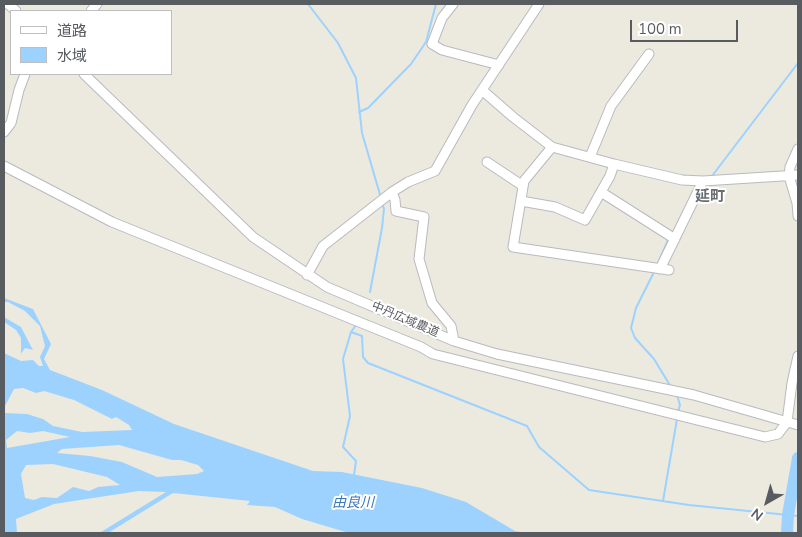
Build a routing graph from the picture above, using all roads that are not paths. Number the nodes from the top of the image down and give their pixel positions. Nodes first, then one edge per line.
1 (453, 4) edge
2 (539, 4) edge
3 (649, 54) dead end
4 (498, 65) junction
5 (26, 75) edge
6 (85, 75) edge
7 (482, 90) junction
8 (4, 132) edge
9 (552, 147) junction
10 (798, 149) edge
11 (590, 157) junction
12 (487, 162) dead end
13 (614, 164) junction
14 (4, 166) edge
15 (793, 175) edge
16 (703, 182) junction
17 (524, 186) junction
18 (601, 192) junction
19 (389, 195) junction
20 (521, 201) junction
21 (798, 216) edge
22 (675, 239) junction
23 (307, 275) junction
24 (454, 341) junction
25 (798, 356) edge
26 (792, 423) edge

1 - 4 street
2 - 4 street
3 - 11 street
4 - 7 street
5 - 8 street
6 - 23 street, 中丹広域農道
7 - 9 street
7 - 19 street
9 - 11 street
9 - 17 street
10 - 15 street
11 - 13 street
12 - 17 street
13 - 16 street
13 - 18 street
14 - 26 street
15 - 16 street
15 - 21 street
16 - 22 street
17 - 20 street
18 - 20 street
18 - 22 street
19 - 23 street
19 - 24 street
20 - 22 street
23 - 24 street, 中丹広域農道
24 - 26 street, 中丹広域農道
25 - 26 street

